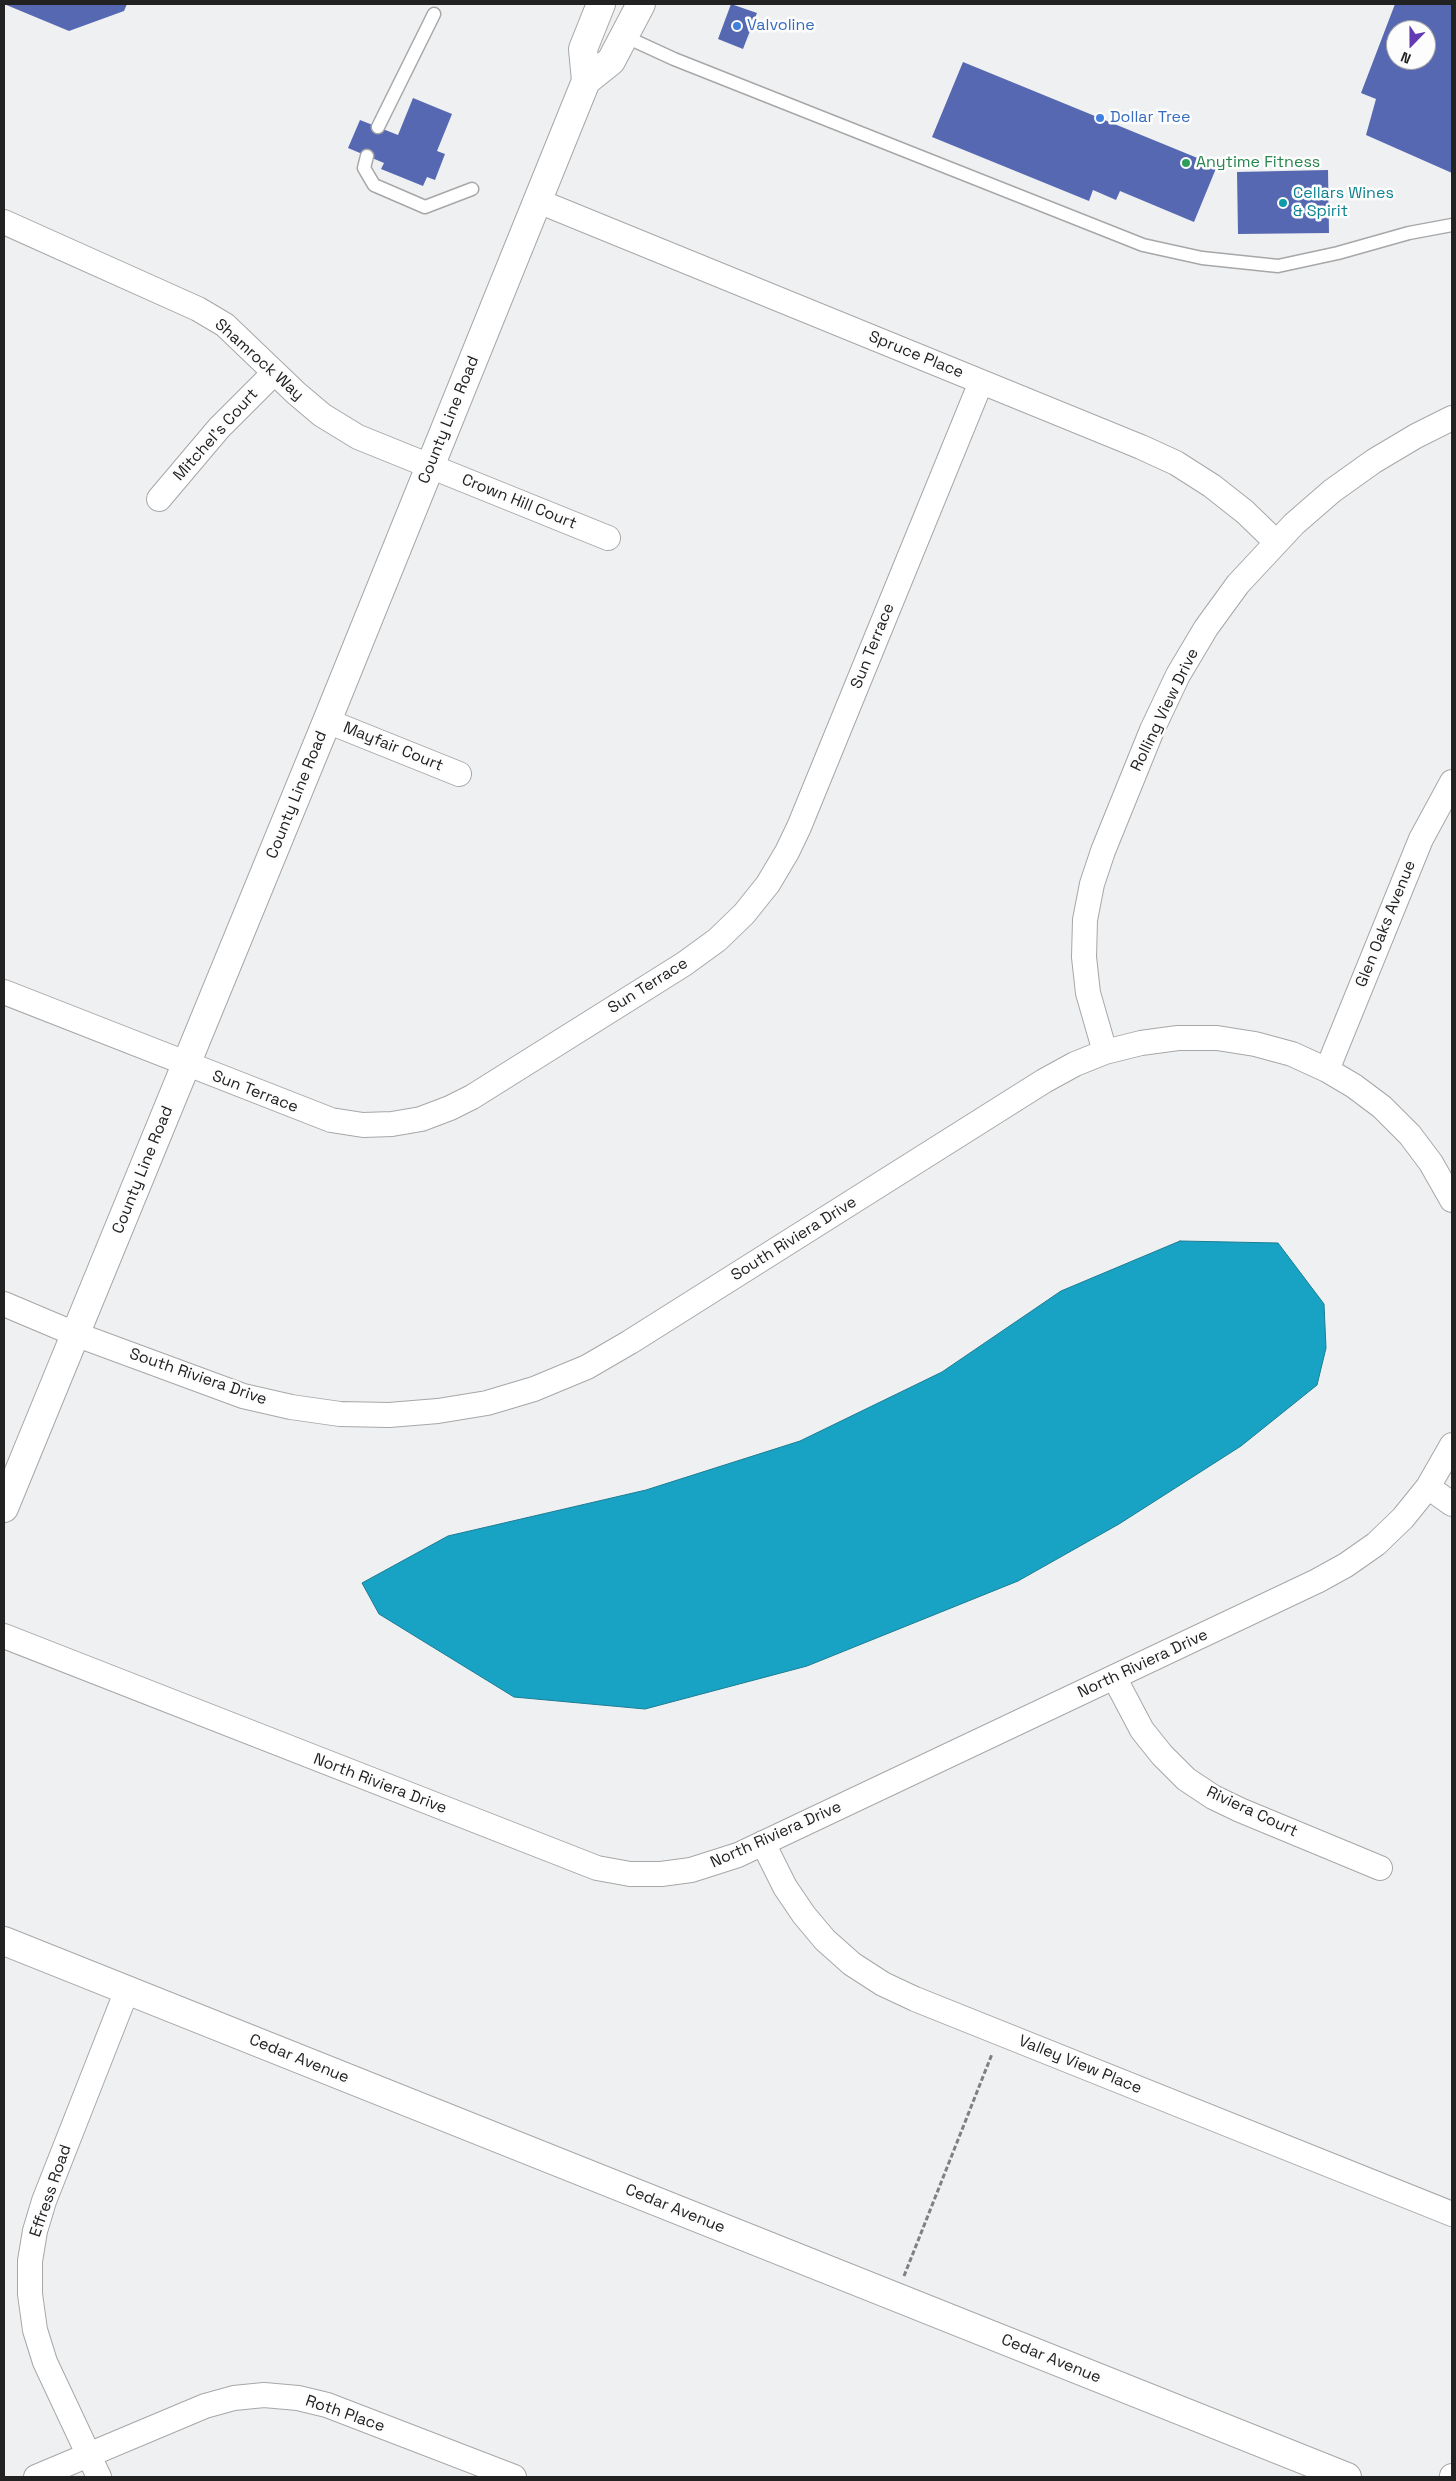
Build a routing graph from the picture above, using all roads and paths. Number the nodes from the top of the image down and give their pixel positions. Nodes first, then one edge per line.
1 (601, 4) edge
2 (641, 4) edge
3 (434, 14) dead end
4 (624, 36) junction
5 (586, 81) junction
6 (378, 128) dead end
7 (367, 156) dead end
8 (472, 189) dead end
9 (538, 201) junction
10 (4, 222) edge
11 (1452, 225) edge
12 (274, 372) junction
13 (981, 382) junction
14 (1452, 418) edge
15 (429, 467) junction
16 (159, 499) dead end
17 (608, 538) dead end
18 (1276, 542) junction
19 (327, 721) junction
20 (459, 774) dead end
21 (1452, 782) edge
22 (4, 992) edge
23 (1105, 1052) junction
24 (186, 1065) junction
25 (1327, 1070) junction
26 (1452, 1200) edge
27 (4, 1304) edge
28 (75, 1334) junction
29 (1452, 1445) edge
30 (1428, 1487) junction
31 (1452, 1504) edge
32 (4, 1508) edge
33 (4, 1636) edge
34 (1114, 1677) junction
35 (763, 1843) junction
36 (1380, 1868) dead end
37 (4, 1941) edge
38 (128, 1990) junction
39 (1000, 2034) junction
40 (1452, 2214) edge
41 (896, 2297) junction
42 (88, 2455) junction
43 (36, 2477) edge
44 (99, 2477) edge
45 (514, 2477) edge
46 (1347, 2477) edge

1 - 5 street
2 - 4 street
3 - 6 lane
4 - 5 street
4 - 11 lane
5 - 9 street, County Line Road
7 - 8 lane
9 - 13 street, Spruce Place
9 - 15 street, County Line Road
10 - 12 street, Shamrock Way
12 - 15 street, Shamrock Way
12 - 16 street, Mitchel's Court
13 - 18 street, Spruce Place
13 - 24 street, Sun Terrace
14 - 18 street, Rolling View Drive
15 - 17 street, Crown Hill Court
15 - 19 street, County Line Road
18 - 23 street, Rolling View Drive
19 - 20 street, Mayfair Court
19 - 24 street, County Line Road
21 - 25 street, Glen Oaks Avenue
22 - 24 street, Sun Terrace
23 - 25 street, South Riviera Drive
23 - 28 street, South Riviera Drive
24 - 28 street, County Line Road
25 - 26 street, South Riviera Drive
27 - 28 street, South Riviera Drive
28 - 32 street, County Line Road
29 - 30 street, North Riviera Drive
30 - 31 street
30 - 34 street, North Riviera Drive
33 - 35 street, North Riviera Drive
34 - 35 street, North Riviera Drive
34 - 36 street, Riviera Court
35 - 39 street, Valley View Place
37 - 38 street, Cedar Avenue
38 - 41 street, Cedar Avenue
38 - 42 street, Effress Road
39 - 40 street, Valley View Place
39 - 41 path
41 - 46 street, Cedar Avenue
42 - 43 street
42 - 44 street, Effress Road
42 - 45 street, Roth Place

